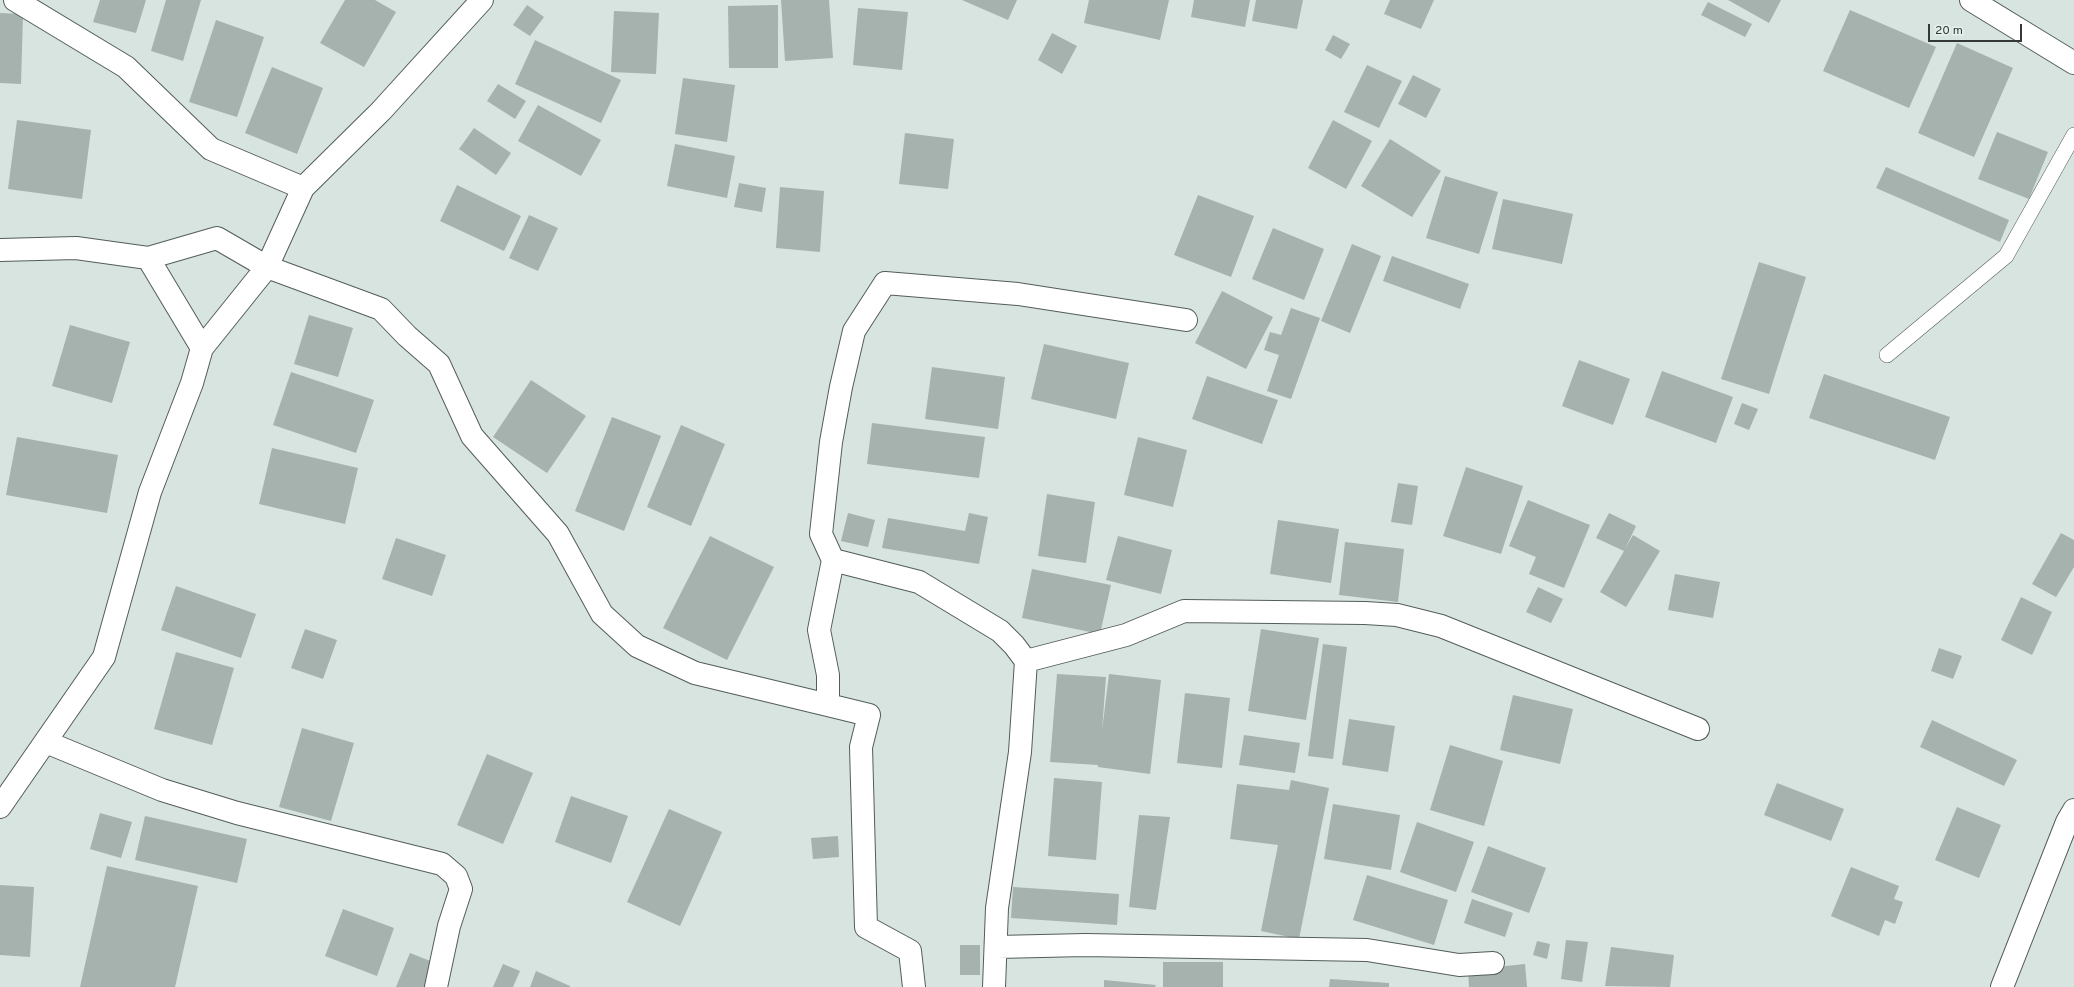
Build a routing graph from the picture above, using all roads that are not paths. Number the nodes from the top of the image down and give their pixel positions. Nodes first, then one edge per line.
1 (15, 0) edge
2 (482, 0) edge
3 (1971, 0) edge
4 (2074, 63) edge
5 (2074, 135) edge
6 (303, 188) junction
7 (0, 250) edge
8 (148, 258) junction
9 (266, 267) junction
10 (1186, 320) dead end
11 (202, 348) junction
12 (1887, 356) dead end
13 (834, 560) junction
14 (1026, 661) junction
15 (828, 705) junction
16 (1698, 729) dead end
17 (46, 742) junction
18 (0, 807) edge
19 (2074, 810) edge
20 (997, 947) junction
21 (1493, 963) dead end
22 (436, 987) edge
23 (914, 987) edge
24 (994, 987) edge
25 (2002, 987) edge

1 - 6 street
2 - 6 street
3 - 4 street
5 - 12 lane
6 - 9 street
7 - 8 street
8 - 9 street
8 - 11 street
9 - 11 street
9 - 15 street
10 - 13 street
11 - 17 street
13 - 14 street
13 - 15 street
14 - 16 street
14 - 20 street
15 - 23 street
17 - 18 street
17 - 22 street
19 - 25 street
20 - 21 street
20 - 24 street

